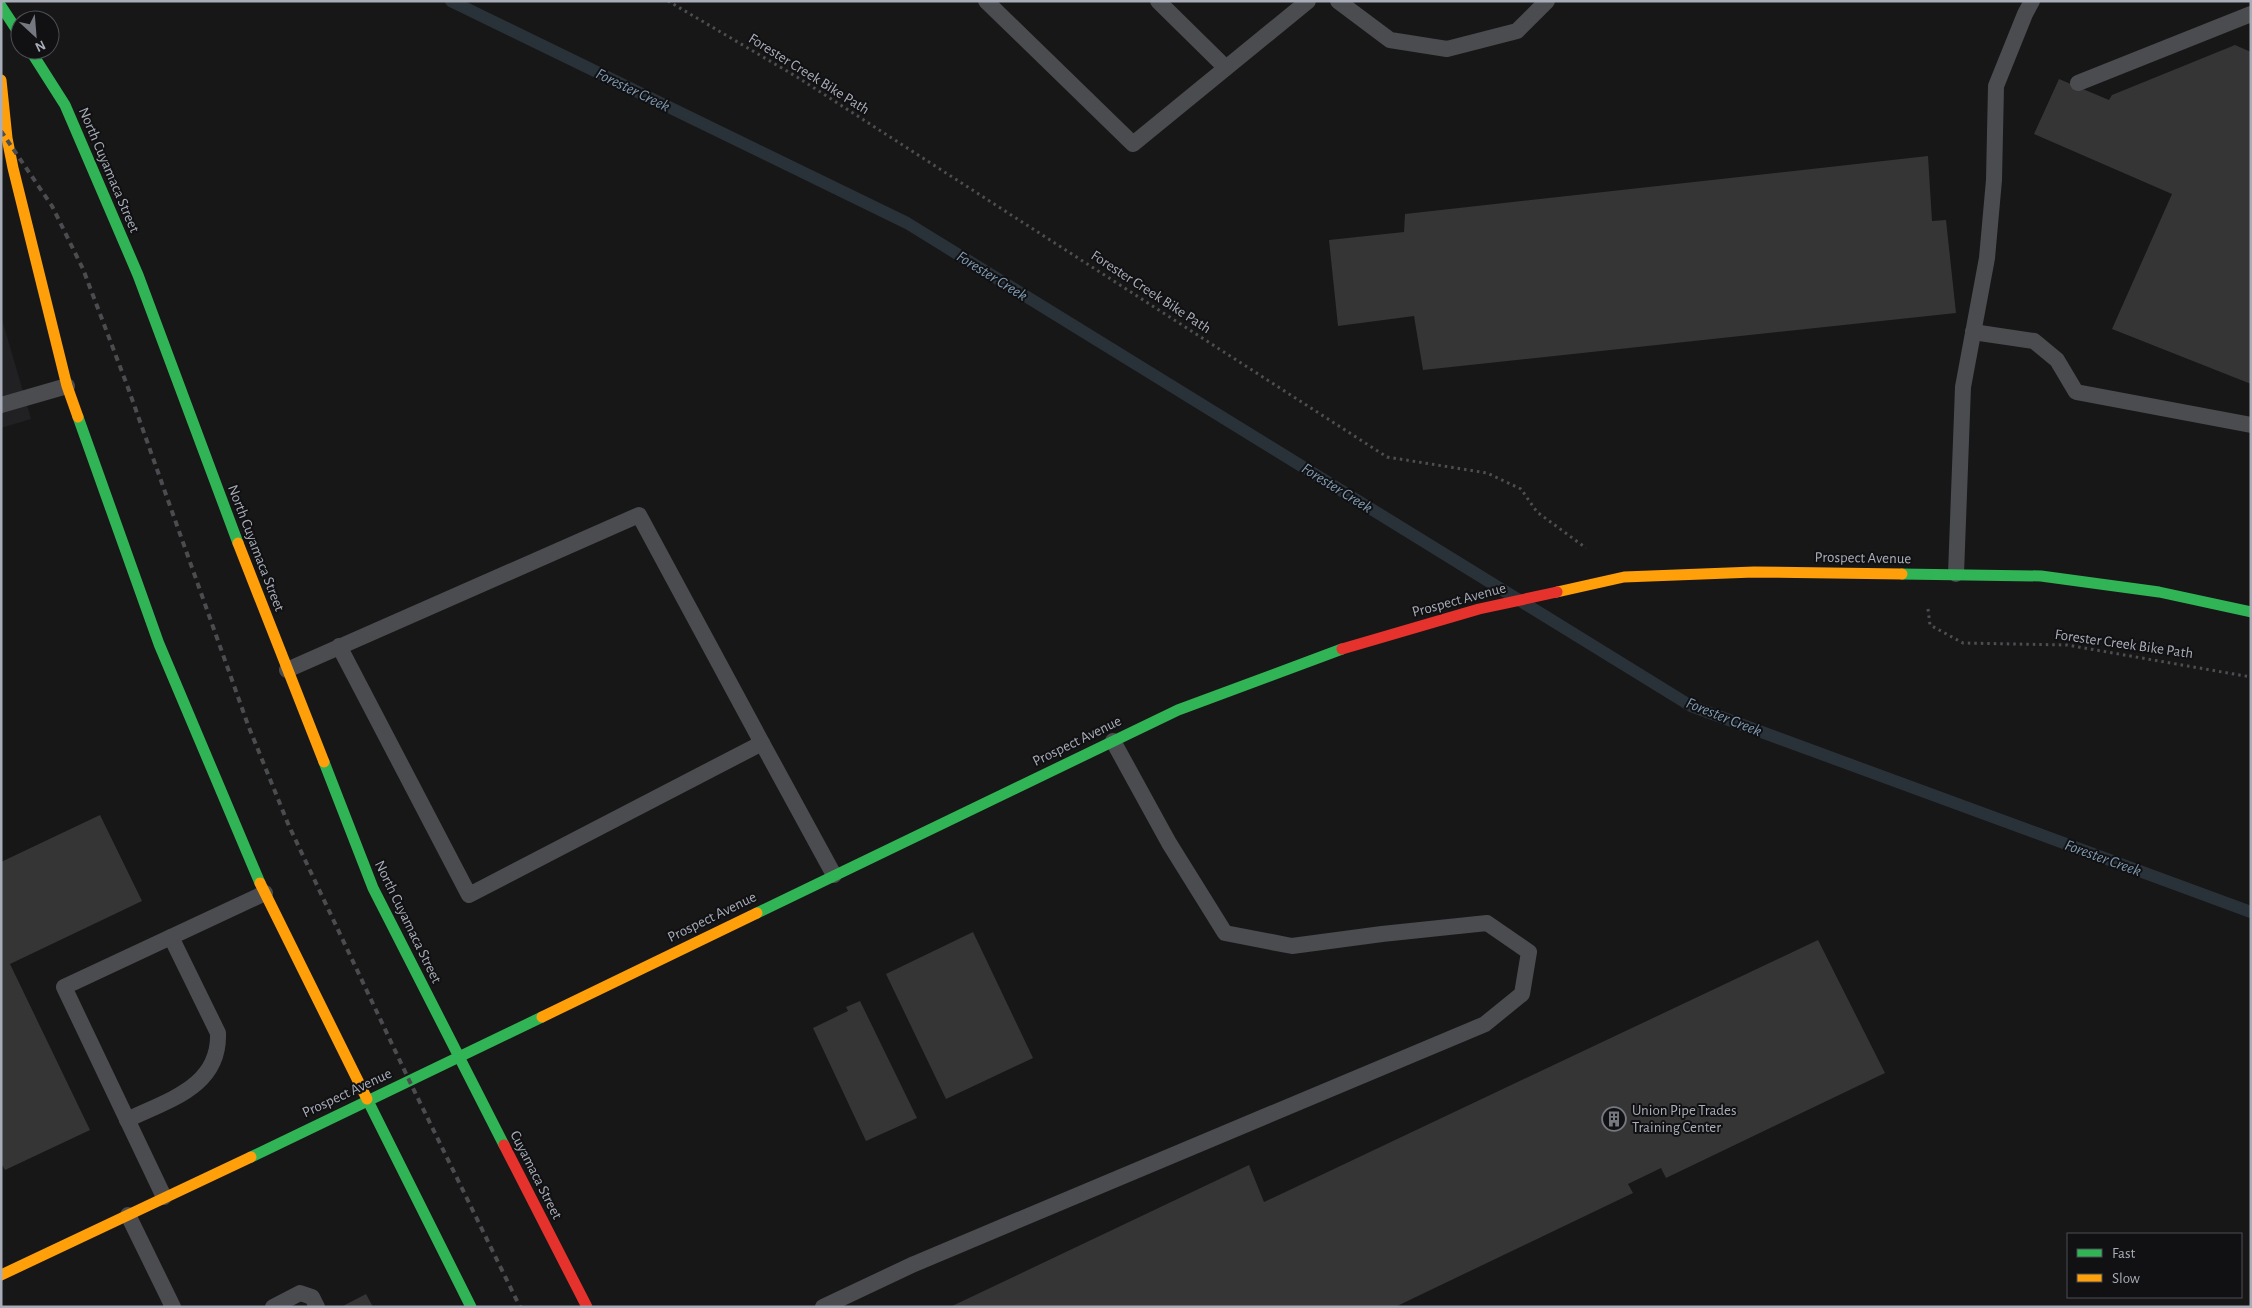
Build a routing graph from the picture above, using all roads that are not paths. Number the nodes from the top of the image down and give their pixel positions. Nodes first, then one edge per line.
1 (986, 1) edge
2 (1158, 1) edge
3 (1308, 1) edge
4 (1338, 1) edge
5 (1547, 1) edge
6 (2032, 1) edge
7 (1, 6) edge
8 (2251, 14) edge
9 (10, 20) edge
10 (36, 60) edge
11 (1225, 67) junction
12 (1, 80) edge
13 (2078, 82) dead end
14 (1973, 332) junction
15 (67, 386) junction
16 (1, 405) edge
17 (2251, 425) edge
18 (1956, 574) junction
19 (2251, 612) edge
20 (339, 646) junction
21 (287, 670) junction
22 (1113, 741) junction
23 (762, 743) junction
24 (834, 875) junction
25 (265, 893) junction
26 (171, 937) junction
27 (458, 1056) junction
28 (367, 1100) junction
29 (127, 1120) junction
30 (164, 1197) junction
31 (128, 1216) junction
32 (1, 1275) edge
33 (173, 1307) edge
34 (273, 1307) edge
35 (317, 1307) edge
36 (471, 1307) edge
37 (587, 1307) edge
38 (823, 1307) edge

1 - 11 lane
2 - 11 lane
3 - 11 lane
4 - 5 lane
6 - 14 lane
7 - 9 main road
8 - 13 lane
10 - 21 main road, North Cuyamaca Street
12 - 15 main road
14 - 17 lane
14 - 18 lane
15 - 16 lane
15 - 25 main road
18 - 19 main road, Prospect Avenue
18 - 22 main road, Prospect Avenue
20 - 21 lane
20 - 23 lane
20 - 23 lane
21 - 27 main road, North Cuyamaca Street
22 - 24 main road, Prospect Avenue
22 - 38 lane
23 - 24 lane
24 - 27 main road, Prospect Avenue
25 - 26 lane
25 - 28 main road
26 - 29 lane
26 - 29 lane
27 - 28 main road, Prospect Avenue
27 - 37 main road, Cuyamaca Street
28 - 30 main road, Prospect Avenue
28 - 36 main road
29 - 30 lane
30 - 31 main road, Prospect Avenue
31 - 32 main road, Prospect Avenue
31 - 33 lane
34 - 35 lane

